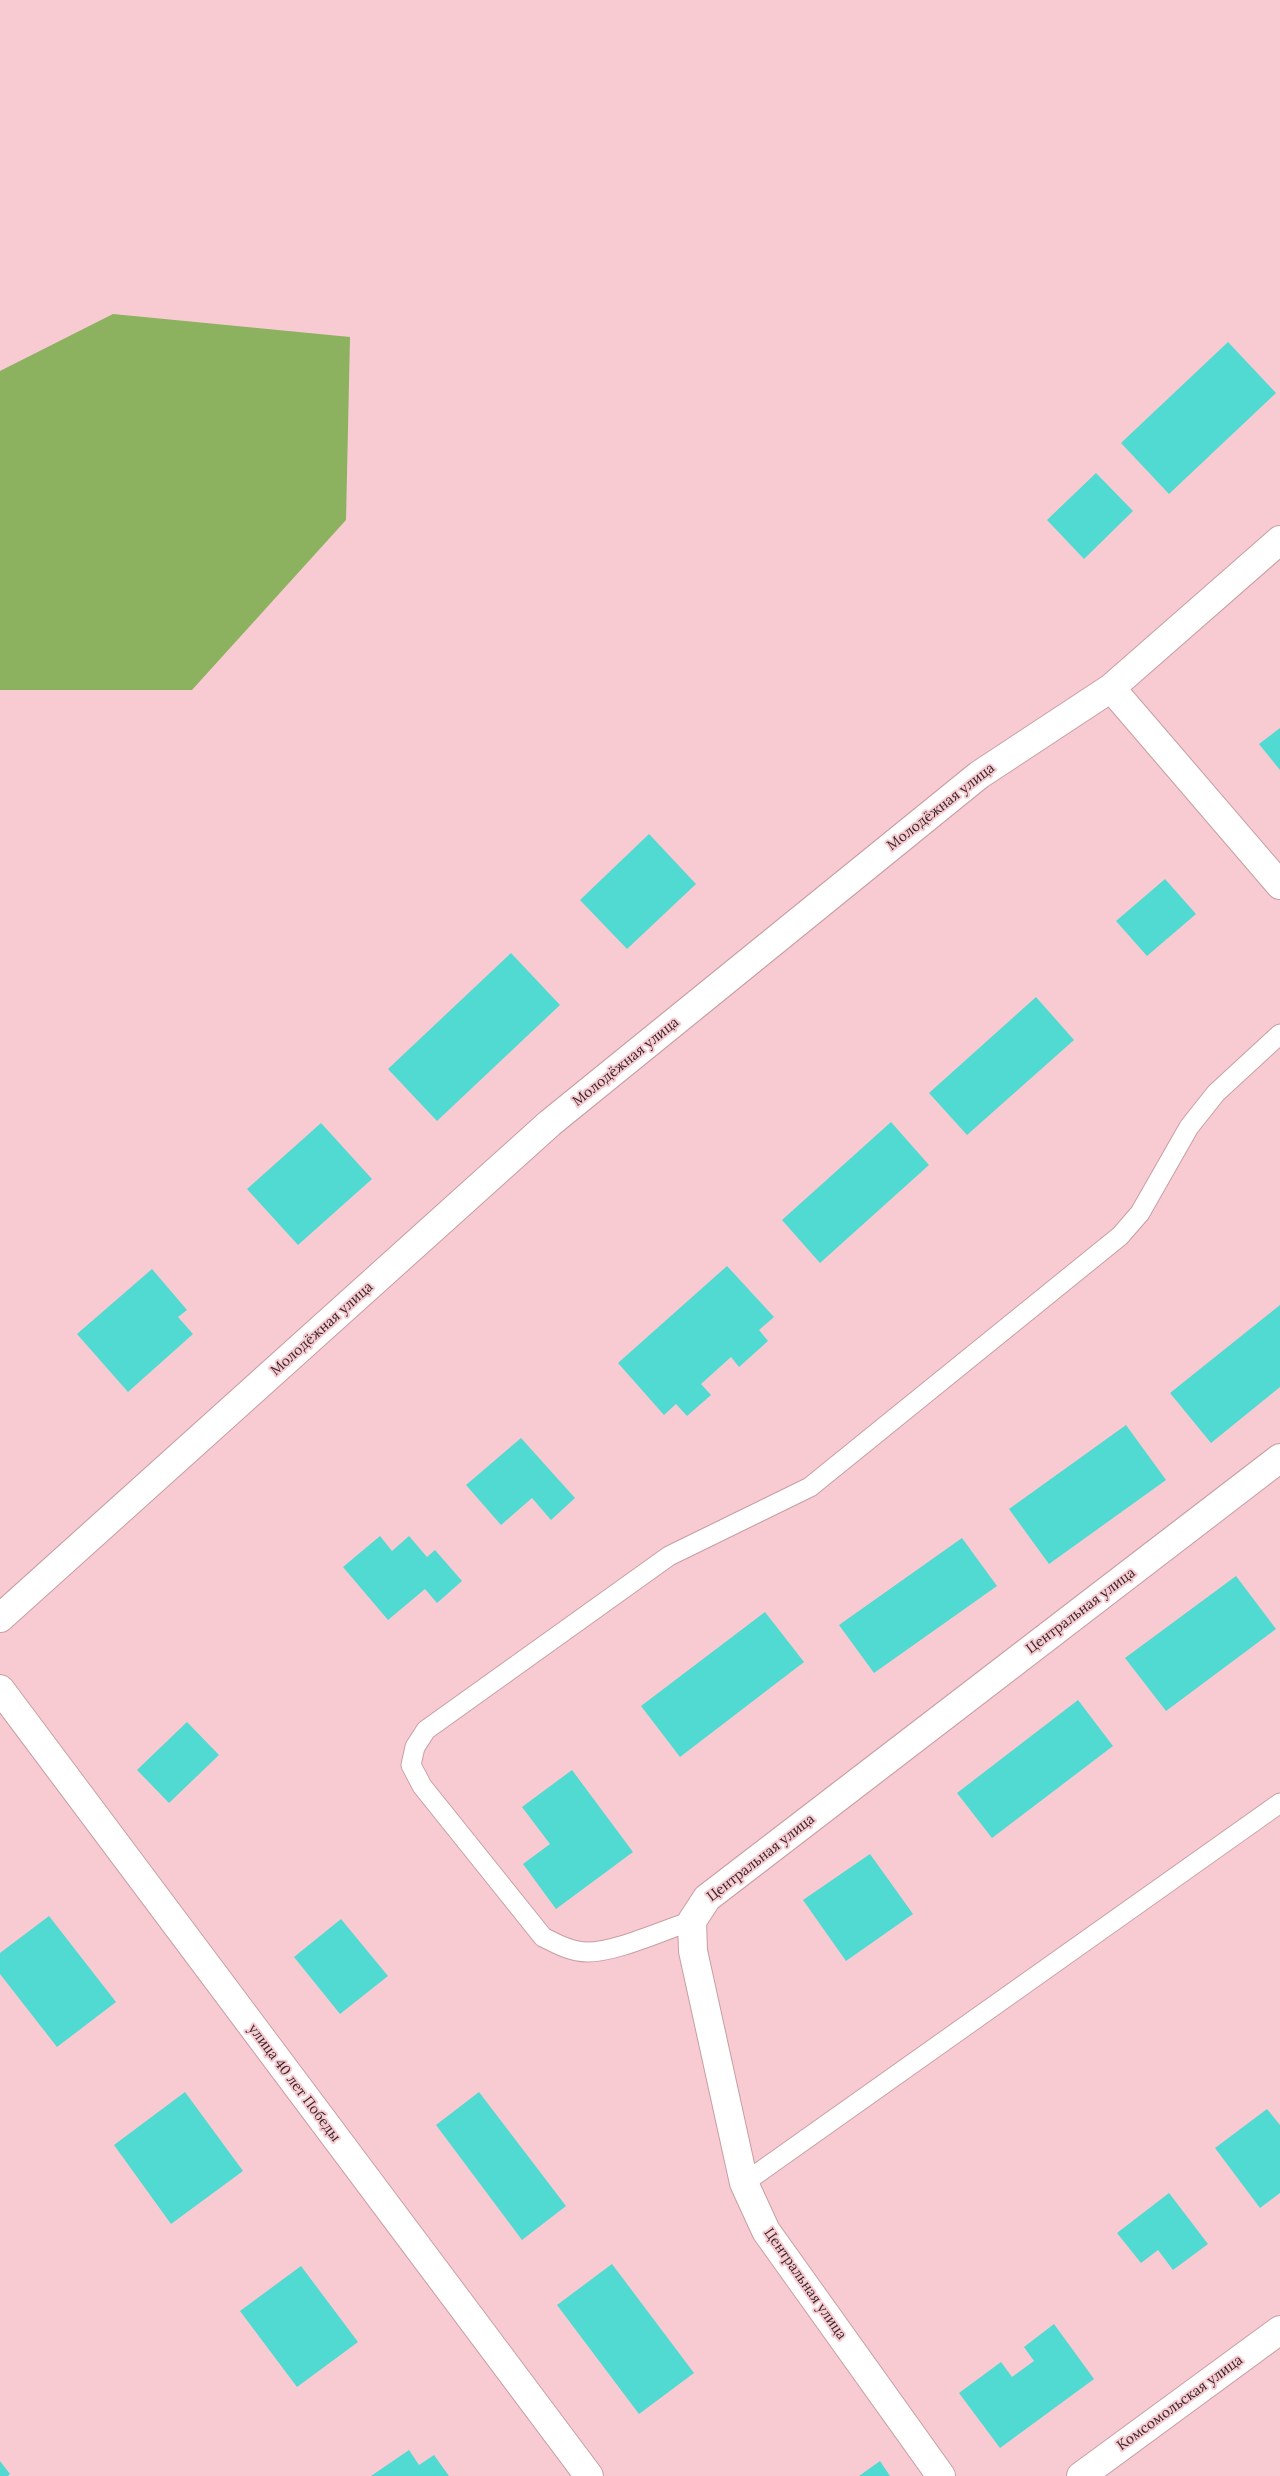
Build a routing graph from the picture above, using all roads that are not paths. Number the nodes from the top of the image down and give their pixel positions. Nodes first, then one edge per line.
1 (1280, 540) edge
2 (1111, 688) junction
3 (1280, 885) edge
4 (1280, 1034) edge
5 (1280, 1458) edge
6 (0, 1618) edge
7 (0, 1689) edge
8 (1280, 1802) edge
9 (692, 1921) junction
10 (744, 2183) junction
11 (1280, 2330) edge
12 (588, 2476) edge
13 (941, 2476) edge
14 (1081, 2476) edge

1 - 2 street, Молодёжная улица
2 - 3 street
2 - 6 street, Молодёжная улица
4 - 9 lane
5 - 9 street, Центральная улица
7 - 12 street, улица 40 лет Победы
8 - 10 lane
9 - 10 street, Центральная улица
10 - 13 street, Центральная улица
11 - 14 street, Комсомольская улица

